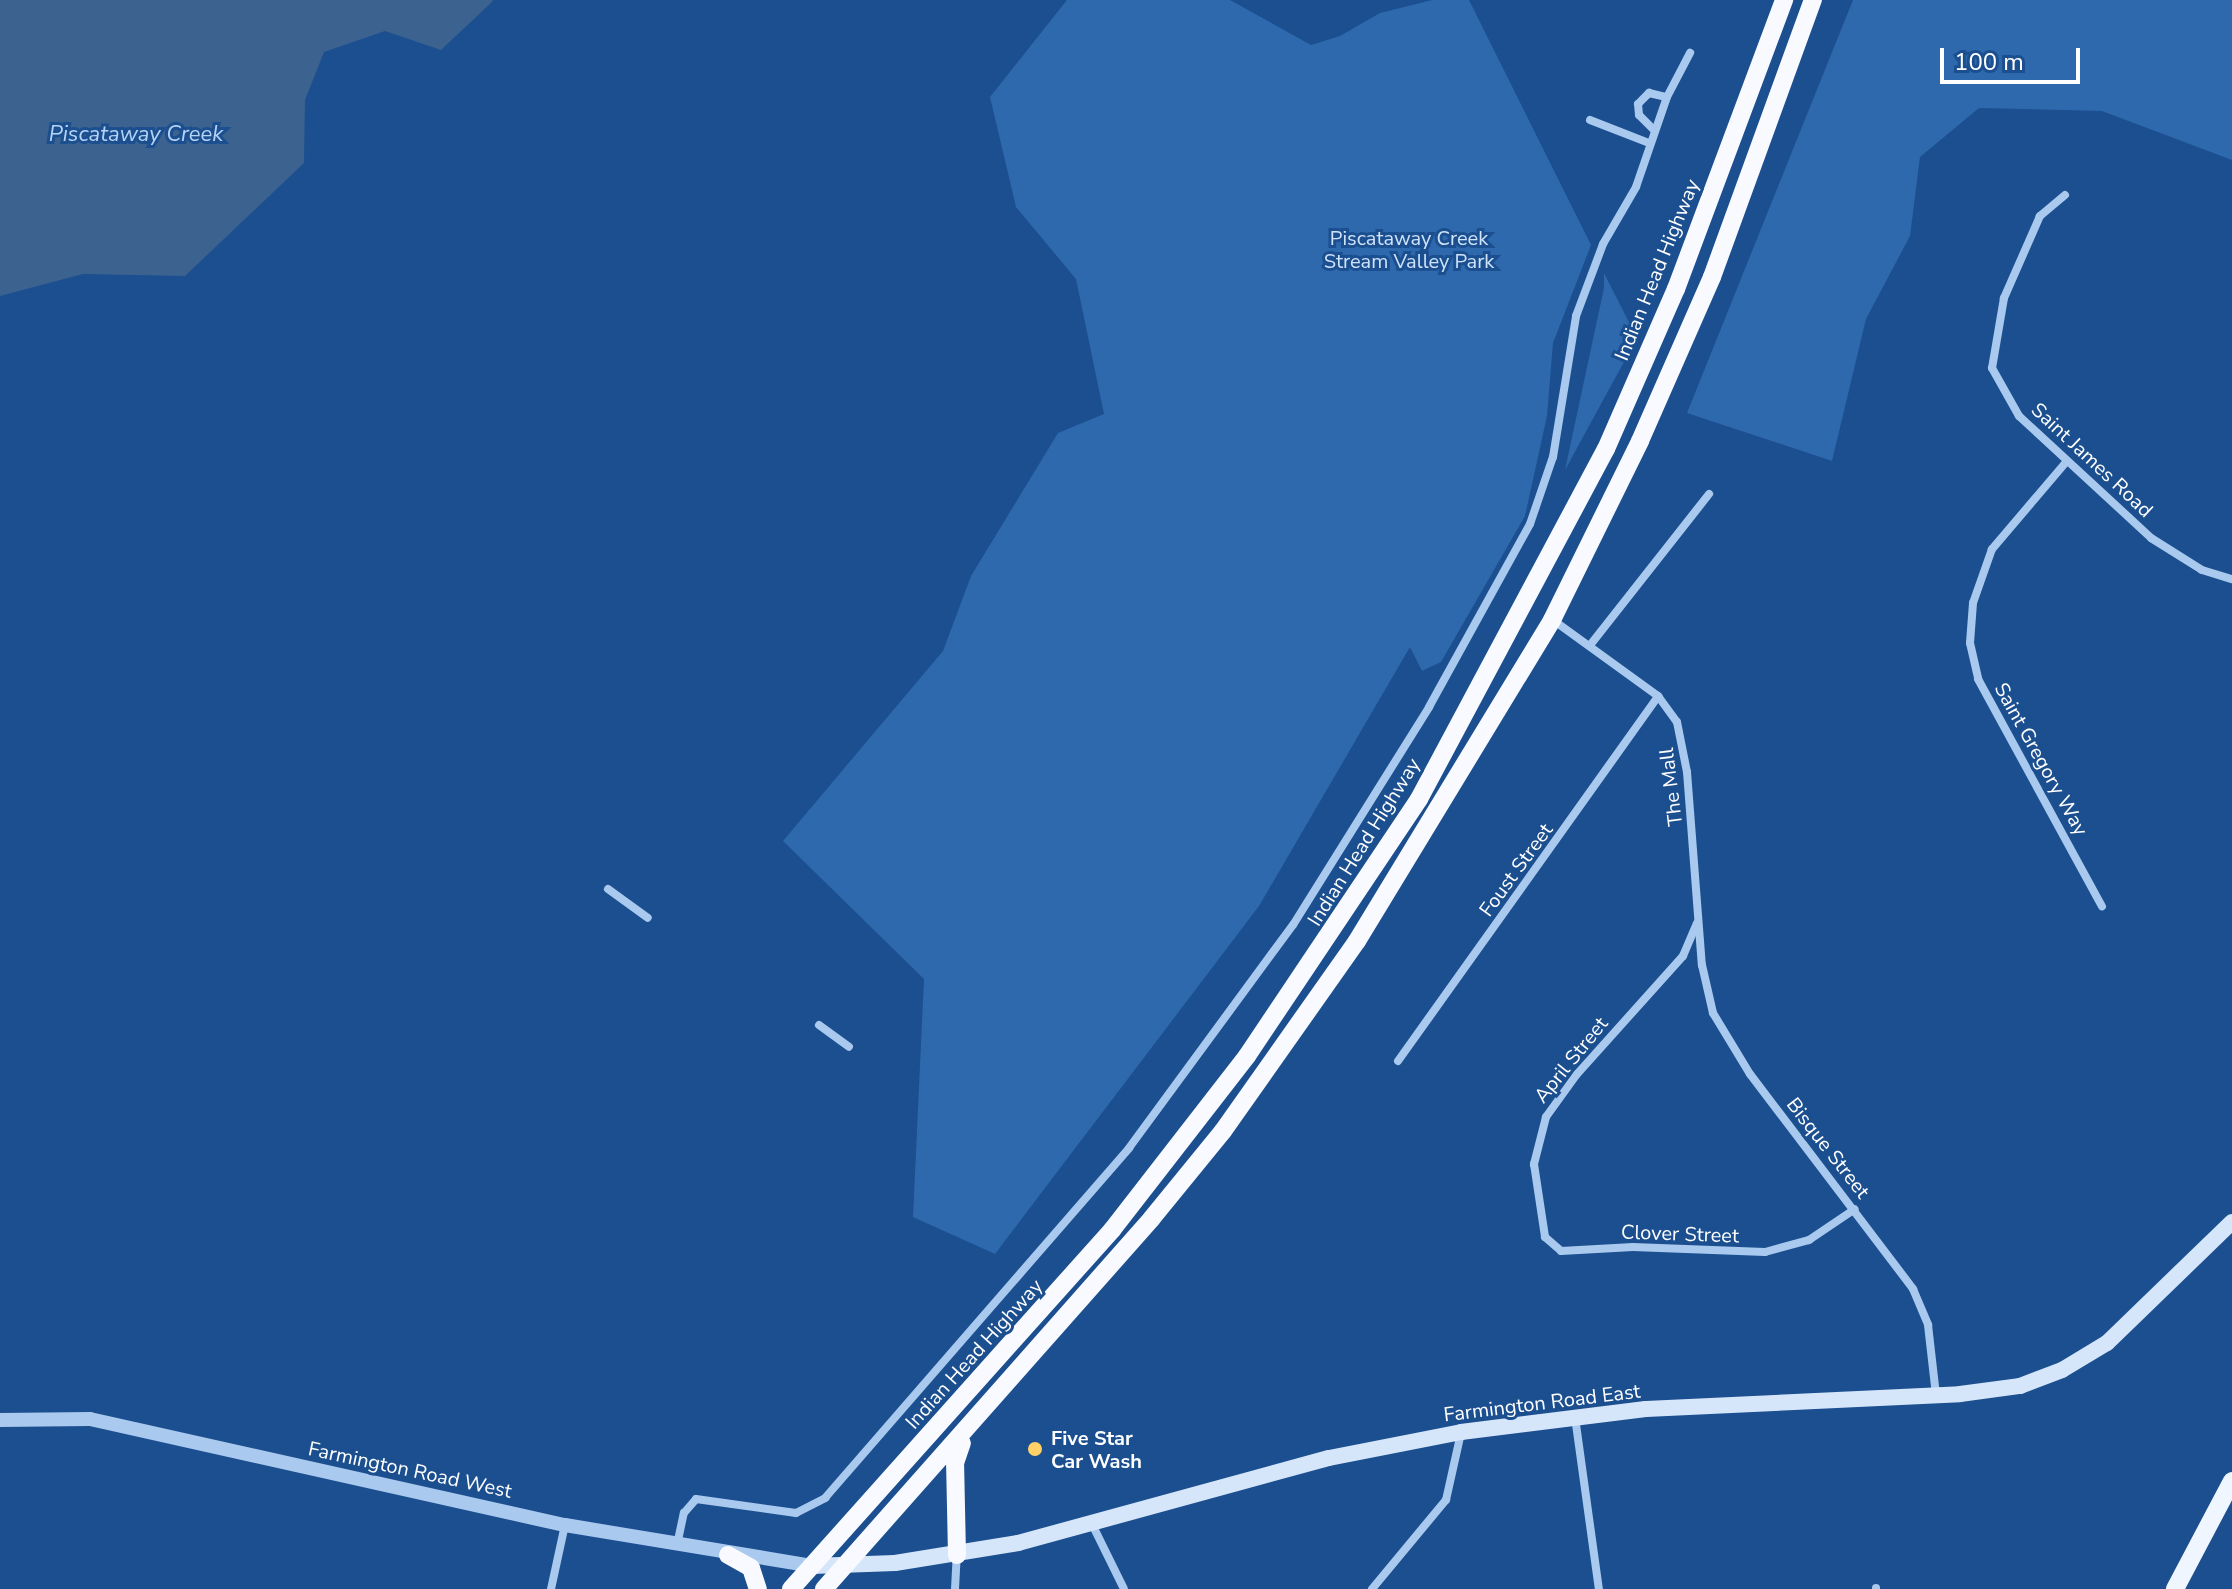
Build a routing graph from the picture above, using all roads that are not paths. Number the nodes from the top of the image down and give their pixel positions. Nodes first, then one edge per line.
1 (1784, 0) edge
2 (1813, 0) edge
3 (1690, 53) dead end
4 (1667, 97) junction
5 (1590, 120) dead end
6 (1654, 130) junction
7 (1649, 143) junction
8 (2065, 195) dead end
9 (2067, 461) junction
10 (1709, 494) dead end
11 (2232, 579) edge
12 (1552, 620) junction
13 (1591, 644) junction
14 (1658, 696) junction
15 (608, 889) dead end
16 (2102, 906) dead end
17 (648, 918) dead end
18 (1699, 918) junction
19 (819, 1025) dead end
20 (849, 1047) dead end
21 (1398, 1061) dead end
22 (1855, 1209) junction
23 (2232, 1222) edge
24 (1550, 1245) joint
25 (998, 1395) junction
26 (1936, 1395) junction
27 (1575, 1417) junction
28 (0, 1420) edge
29 (1461, 1432) junction
30 (2232, 1481) edge
31 (1091, 1523) junction
32 (565, 1525) junction
33 (677, 1546) junction
34 (728, 1555) junction
35 (957, 1555) junction
36 (812, 1566) junction
37 (843, 1568) junction
38 (551, 1589) edge
39 (758, 1589) edge
40 (791, 1589) edge
41 (824, 1589) edge
42 (955, 1589) edge
43 (1124, 1589) edge
44 (1372, 1589) edge
45 (1599, 1589) edge
46 (2175, 1589) edge

1 - 36 highway, Indian Head Highway
2 - 12 highway
3 - 4 street
4 - 6 street
4 - 6 street
5 - 7 street
6 - 7 street
7 - 33 street
8 - 9 street, Saint James Road
9 - 11 street, Saint James Road
9 - 16 street, Saint Gregory Way
10 - 13 street
12 - 13 street, The Mall
12 - 25 highway
13 - 14 street, The Mall
14 - 18 street, The Mall
14 - 21 street, Foust Street
15 - 17 street
18 - 22 street, Bisque Street
18 - 24 street, April Street
19 - 20 street
22 - 24 street, Clover Street
22 - 26 street, Bisque Street
23 - 26 main road, Farmington Road East
25 - 35 highway
25 - 37 highway
26 - 27 main road, Farmington Road East
27 - 29 main road, Farmington Road East
27 - 45 street
28 - 32 street, Farmington Road West
29 - 31 main road, Farmington Road East
29 - 44 street
30 - 46 main road
31 - 35 main road, Farmington Road East
31 - 43 street
32 - 33 street, Farmington Road West
32 - 38 street
33 - 34 street, Farmington Road West
34 - 36 street, Farmington Road West
34 - 39 highway
35 - 37 main road, Farmington Road East
35 - 42 street
36 - 37 main road, Farmington Road East
36 - 40 highway, Indian Head Highway
37 - 41 highway

